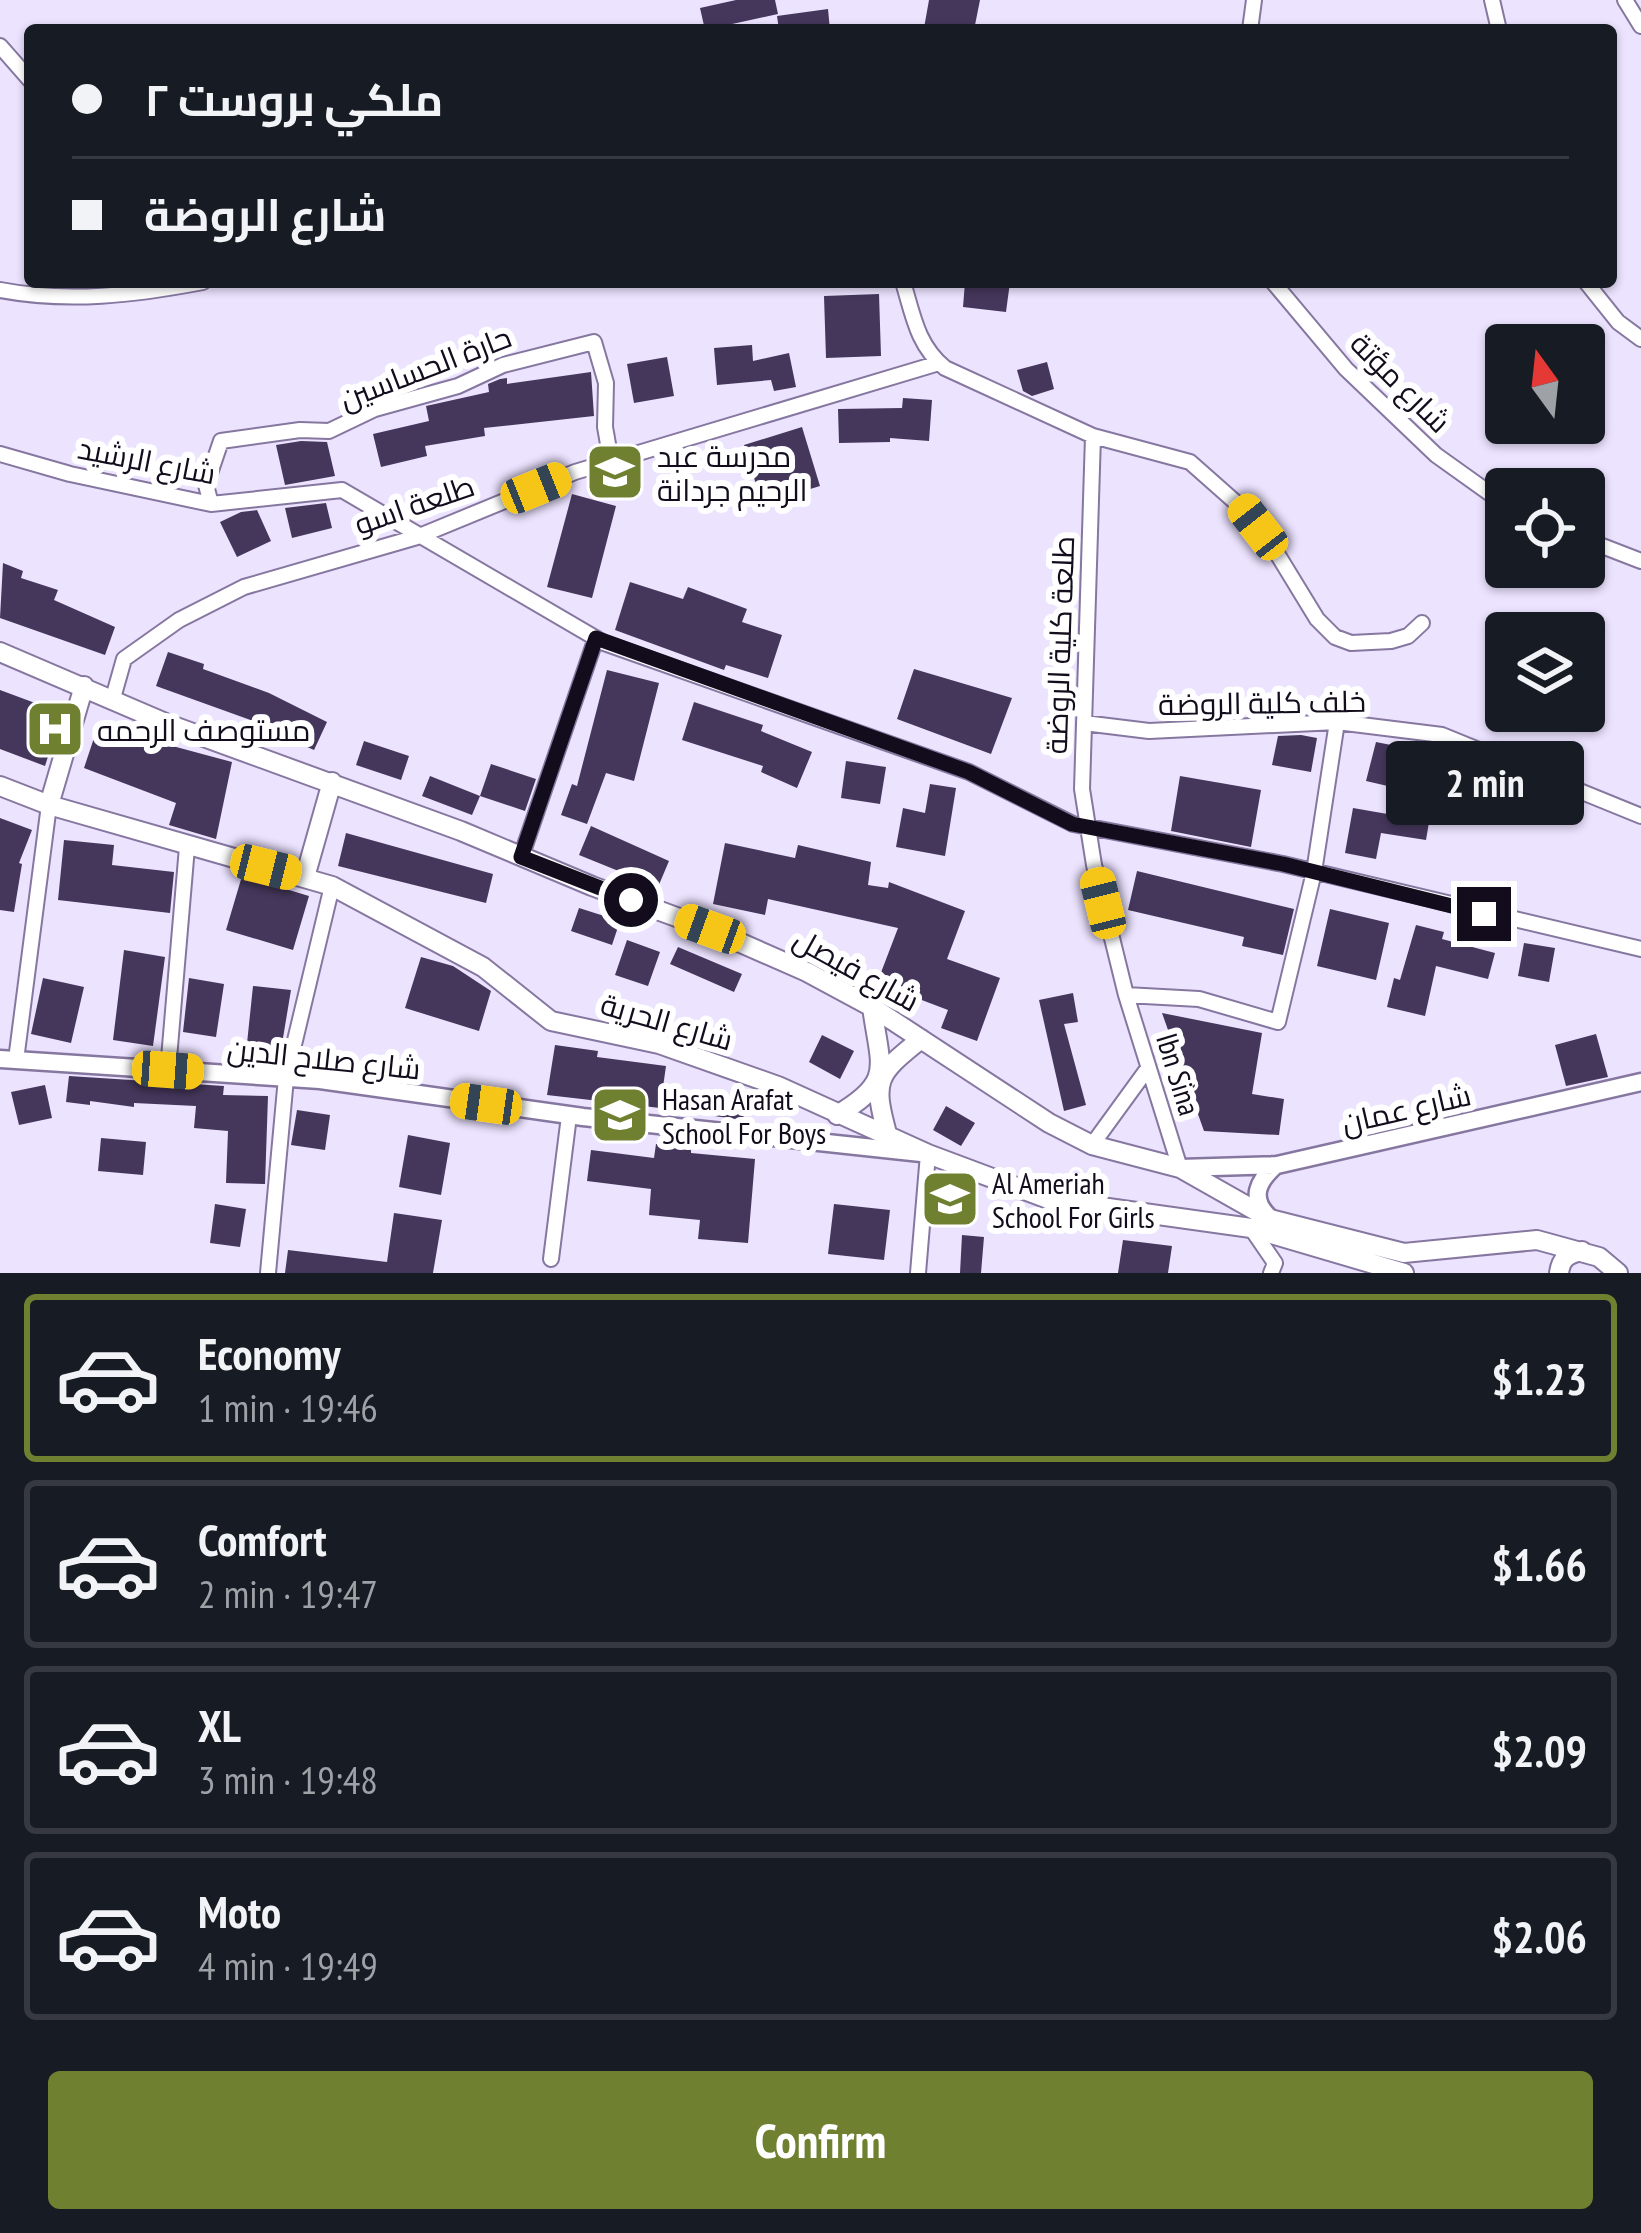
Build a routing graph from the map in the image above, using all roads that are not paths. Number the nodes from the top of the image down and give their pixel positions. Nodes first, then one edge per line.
1 (1625, 0) edge
2 (1641, 26) edge
3 (0, 46) edge
4 (24, 73) edge
5 (173, 288) edge
6 (905, 288) edge
7 (1278, 288) edge
8 (1591, 288) edge
9 (0, 290) edge
10 (1641, 339) edge
11 (939, 363) junction
12 (1093, 436) junction
13 (0, 454) edge
14 (611, 460) junction
15 (1485, 490) edge
16 (211, 504) junction
17 (417, 537) junction
18 (1605, 547) edge
19 (1641, 561) edge
20 (1422, 623) dead end
21 (596, 638) junction
22 (0, 652) edge
23 (85, 686) junction
24 (113, 698) junction
25 (1337, 722) junction
26 (1084, 723) junction
27 (332, 782) junction
28 (0, 785) edge
29 (49, 805) junction
30 (1641, 816) edge
31 (1088, 827) junction
32 (187, 847) junction
33 (521, 857) junction
34 (1313, 872) junction
35 (305, 877) junction
36 (332, 886) junction
37 (1641, 949) edge
38 (1126, 995) junction
39 (872, 1007) junction
40 (921, 1039) junction
41 (8, 1060) edge
42 (1148, 1068) junction
43 (168, 1070) junction
44 (286, 1078) junction
45 (1641, 1082) edge
46 (878, 1083) junction
47 (837, 1115) junction
48 (569, 1116) junction
49 (888, 1137) junction
50 (1092, 1145) junction
51 (928, 1154) junction
52 (1277, 1165) junction
53 (1180, 1168) junction
54 (1270, 1219) junction
55 (1251, 1228) junction
56 (1582, 1251) junction
57 (1360, 1257) junction
58 (551, 1259) dead end
59 (1404, 1263) edge
60 (268, 1273) edge
61 (918, 1273) edge
62 (1271, 1273) edge
63 (1340, 1273) edge
64 (1559, 1273) edge
65 (1618, 1273) edge

1 - 2 street
3 - 4 street
5 - 9 street
6 - 11 street
7 - 15 street, شارع مؤتة
8 - 10 street
11 - 12 street
11 - 14 street, طلعة اسو
12 - 20 street, خلف كلية الروضة
12 - 26 street, طلعة كلية الروضة
13 - 16 street, شارع الرشيد
14 - 16 street, حارة الحساسين
14 - 17 street, طلعة اسو
16 - 17 street, شارع الرشيد
17 - 21 street, شارع الرشيد
17 - 24 street, طلعة اسو
18 - 19 street
21 - 31 street, شارع الرشيد
21 - 33 street
22 - 23 main road, شارع فيصل
23 - 24 main road, شارع فيصل
23 - 29 main road
24 - 27 main road, شارع فيصل
25 - 26 street, خلف كلية الروضة
25 - 30 street, خلف كلية الروضة
25 - 34 street
26 - 31 street, طلعة كلية الروضة
27 - 33 main road, شارع فيصل
27 - 35 main road
28 - 29 main road, شارع الحرية
29 - 32 main road, شارع الحرية
29 - 41 street
31 - 34 street, شارع الرشيد
31 - 38 street, طلعة كلية الروضة
32 - 35 main road, شارع الحرية
32 - 43 street
33 - 39 main road, شارع فيصل
34 - 37 street, شارع الرشيد
34 - 38 street
35 - 36 main road, شارع الحرية
36 - 44 street
36 - 47 main road, شارع الحرية
38 - 42 street, Ibn Sina
39 - 40 main road, شارع فيصل
39 - 46 main road
40 - 46 main road
40 - 50 main road, شارع فيصل
41 - 43 street, شارع صلاح الدين
42 - 50 street
42 - 53 street, Ibn Sina
43 - 44 street, شارع صلاح الدين
44 - 48 street, شارع صلاح الدين
44 - 60 street
45 - 52 street, شارع عمان
46 - 47 main road
46 - 49 main road
47 - 49 main road, شارع الحرية
48 - 51 street, شارع صلاح الدين
48 - 58 street
49 - 51 main road, شارع الحرية
50 - 53 main road, شارع فيصل
51 - 55 main road, شارع الحرية
51 - 61 street
52 - 53 street, شارع عمان
52 - 54 street
53 - 54 main road, شارع فيصل
54 - 59 main road, شارع فيصل
55 - 57 main road, شارع الحرية
55 - 62 street
56 - 59 main road
56 - 64 main road
56 - 65 main road
57 - 59 main road, شارع الحرية
57 - 63 street

